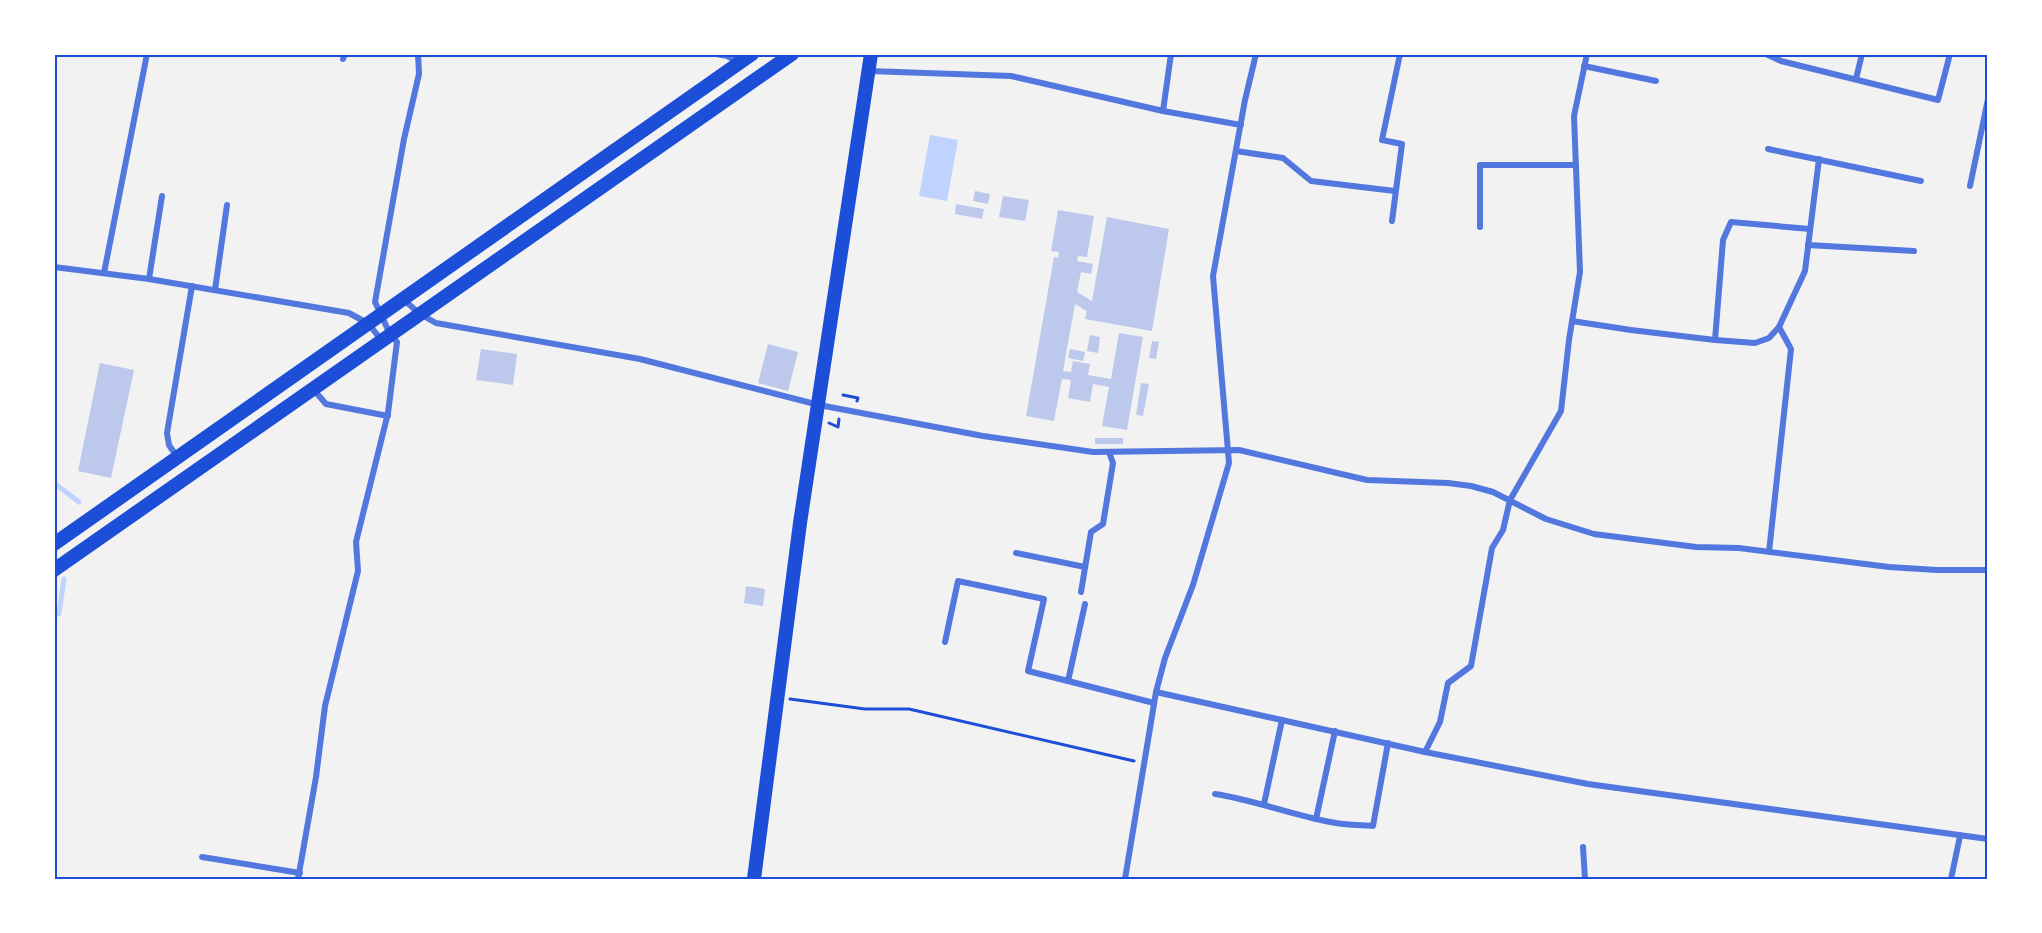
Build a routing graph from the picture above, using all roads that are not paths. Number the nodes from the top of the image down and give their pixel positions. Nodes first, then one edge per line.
1 (147, 54) edge
2 (418, 54) edge
3 (716, 54) edge
4 (752, 54) edge
5 (792, 54) edge
6 (871, 54) edge
7 (1171, 54) edge
8 (1256, 54) edge
9 (1400, 54) edge
10 (1587, 54) edge
11 (1766, 54) edge
12 (1862, 54) edge
13 (1950, 54) edge
14 (740, 62) junction
15 (1584, 66) junction
16 (868, 71) junction
17 (1856, 79) junction
18 (1656, 81) dead end
19 (1988, 99) edge
20 (1987, 107) edge
21 (1163, 111) junction
22 (1241, 125) junction
23 (1767, 149) dead end
24 (1236, 151) junction
25 (1819, 159) junction
26 (1576, 165) junction
27 (1921, 181) dead end
28 (1970, 186) dead end
29 (1395, 191) junction
30 (162, 195) dead end
31 (227, 205) dead end
32 (1392, 221) dead end
33 (1480, 227) dead end
34 (1810, 229) junction
35 (1808, 245) junction
36 (1914, 250) dead end
37 (54, 267) edge
38 (104, 273) junction
39 (148, 279) junction
40 (192, 286) junction
41 (215, 290) junction
42 (404, 300) junction
43 (420, 314) junction
44 (381, 315) junction
45 (1572, 321) junction
46 (369, 324) junction
47 (1779, 327) junction
48 (386, 337) junction
49 (1715, 340) junction
50 (313, 389) junction
51 (819, 405) junction
52 (388, 416) junction
53 (1228, 450) junction
54 (1110, 452) junction
55 (177, 458) junction
56 (1510, 500) junction
57 (54, 544) edge
58 (1769, 552) junction
59 (1017, 553) dead end
60 (1085, 567) junction
61 (54, 570) edge
62 (1988, 570) edge
63 (1081, 592) dead end
64 (1085, 604) dead end
65 (945, 642) dead end
66 (1068, 681) junction
67 (1156, 692) junction
68 (1154, 703) junction
69 (1282, 720) junction
70 (1335, 731) junction
71 (1388, 743) junction
72 (1425, 752) junction
73 (1215, 794) dead end
74 (1264, 804) junction
75 (1316, 819) junction
76 (1960, 836) junction
77 (1988, 839) edge
78 (1583, 848) dead end
79 (202, 857) dead end
80 (299, 876) edge
81 (754, 879) edge
82 (1125, 879) edge
83 (1585, 879) edge
84 (1951, 879) edge

1 - 38 street
2 - 44 street
3 - 14 street
4 - 14 main road
5 - 43 main road
6 - 16 main road
7 - 21 street
8 - 22 street
9 - 29 street
10 - 15 street
11 - 17 street
12 - 17 street
13 - 17 street
14 - 42 main road
15 - 18 street
15 - 26 street
16 - 21 street
16 - 51 main road
19 - 20 street
20 - 28 street
21 - 22 street
22 - 24 street
23 - 25 street
24 - 29 street
24 - 53 street
25 - 27 street
25 - 34 street
26 - 33 street
26 - 45 street
29 - 32 street
30 - 39 street
31 - 41 street
34 - 35 street
34 - 49 street
35 - 36 street
35 - 47 street
37 - 38 street
38 - 39 street
39 - 40 street
40 - 41 street
40 - 55 street
41 - 46 street
42 - 43 street
42 - 44 main road
43 - 48 main road
43 - 51 street
44 - 46 main road
44 - 48 street
45 - 49 street
45 - 56 street
46 - 48 street
46 - 55 main road
47 - 49 street
47 - 58 street
48 - 50 main road
48 - 52 street
50 - 52 street
50 - 61 main road
51 - 54 street
51 - 81 main road
52 - 80 street
53 - 54 street
53 - 56 street
53 - 67 street
54 - 60 street
55 - 57 main road
56 - 58 street
56 - 72 street
58 - 62 street
59 - 60 street
60 - 63 street
64 - 66 street
65 - 66 street
66 - 68 street
67 - 68 street
67 - 69 street
68 - 82 street
69 - 70 street
69 - 74 street
70 - 71 street
70 - 75 street
71 - 72 street
71 - 75 street
72 - 76 street
73 - 74 street
74 - 75 street
76 - 77 street
76 - 84 street
78 - 83 street
79 - 80 street

